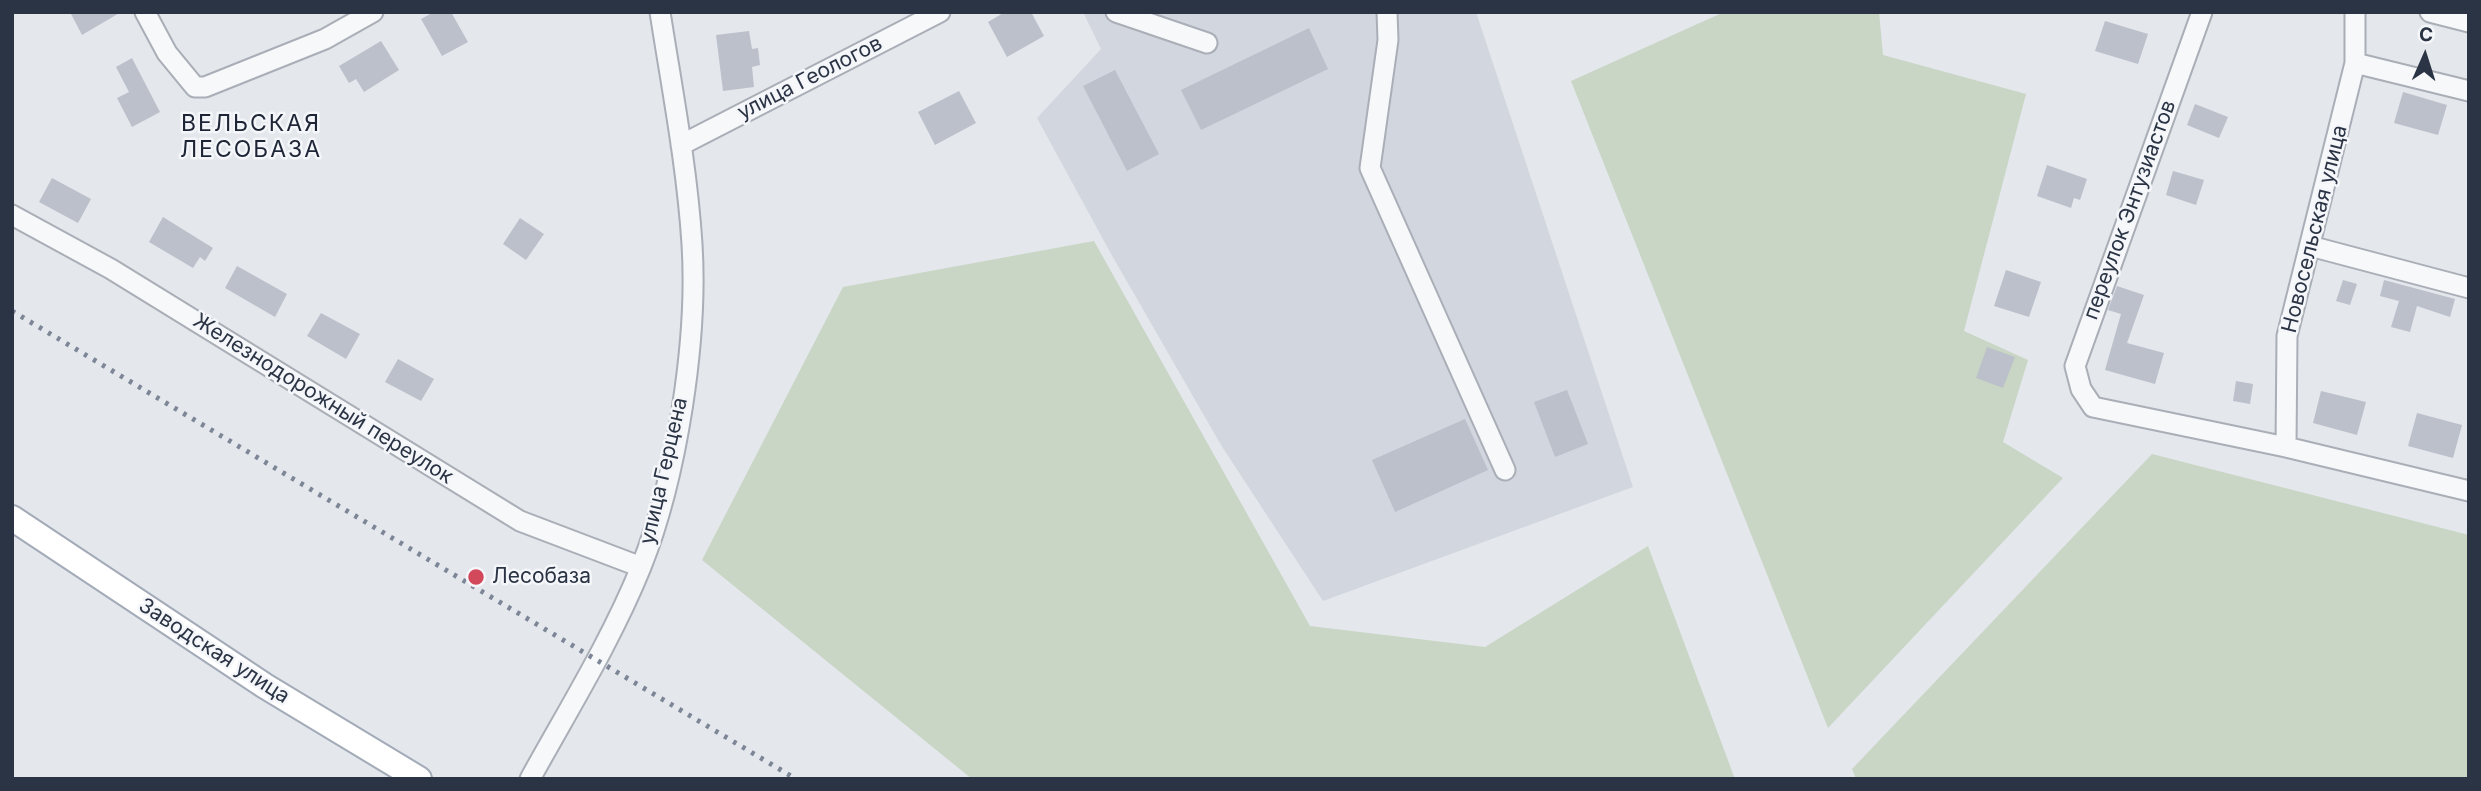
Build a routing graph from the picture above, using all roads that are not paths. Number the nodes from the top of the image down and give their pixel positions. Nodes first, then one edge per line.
1 (145, 12) edge
2 (373, 12) edge
3 (660, 12) edge
4 (940, 12) edge
5 (1116, 12) edge
6 (1387, 12) edge
7 (2202, 12) edge
8 (2355, 12) edge
9 (2430, 12) edge
10 (2469, 22) edge
11 (1207, 43) dead end
12 (2356, 63) junction
13 (2469, 91) edge
14 (681, 145) junction
15 (12, 215) edge
16 (2310, 246) junction
17 (2469, 288) edge
18 (2286, 447) junction
19 (1505, 470) dead end
20 (2469, 491) edge
21 (12, 518) edge
22 (641, 567) junction
23 (419, 779) edge
24 (530, 779) edge

1 - 2 street
3 - 14 street, улица Герцена
4 - 14 street, улица Геологов
5 - 11 street
6 - 19 street
7 - 18 street, переулок Энтузиастов
8 - 12 street, Новосельская улица
9 - 10 street
12 - 13 street
12 - 16 street, Новосельская улица
14 - 22 street, улица Герцена
15 - 22 street, Железнодорожный переулок
16 - 17 street
16 - 18 street, Новосельская улица
18 - 20 street
21 - 23 main road, Заводская улица
22 - 24 street, улица Герцена

